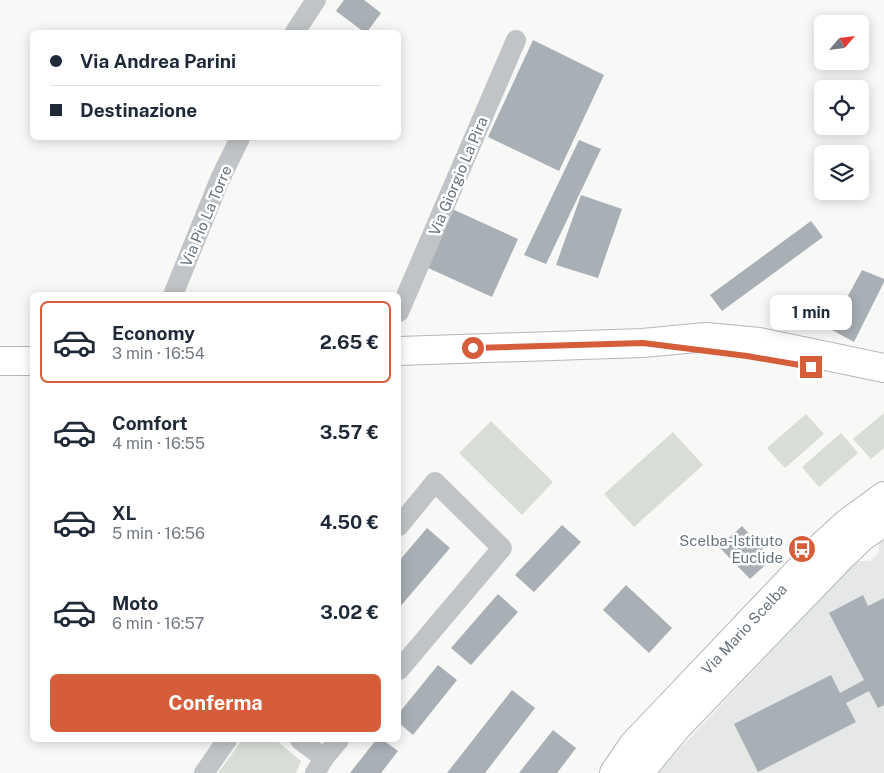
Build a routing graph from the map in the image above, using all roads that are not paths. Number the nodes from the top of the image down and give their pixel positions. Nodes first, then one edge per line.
1 (316, 0) edge
2 (296, 30) edge
3 (516, 40) dead end
4 (239, 140) edge
5 (174, 292) edge
6 (401, 307) edge
7 (643, 343) junction
8 (401, 351) edge
9 (30, 361) edge
10 (0, 362) edge
11 (884, 368) edge
12 (884, 381) edge
13 (884, 496) edge
14 (884, 522) edge
15 (401, 524) edge
16 (401, 668) edge
17 (226, 742) edge
18 (301, 742) edge
19 (338, 742) edge
20 (319, 766) edge
21 (204, 773) edge
22 (614, 773) edge
23 (639, 773) edge

1 - 2 street
3 - 6 street, Via Giorgio La Pira
4 - 5 street, Via Pio La Torre
7 - 8 main road
7 - 11 main road
7 - 12 main road
9 - 10 main road
13 - 22 main road, Via Mario Scelba
14 - 23 main road, Via Mario Scelba
15 - 16 street
17 - 21 street
18 - 20 street
19 - 20 street

